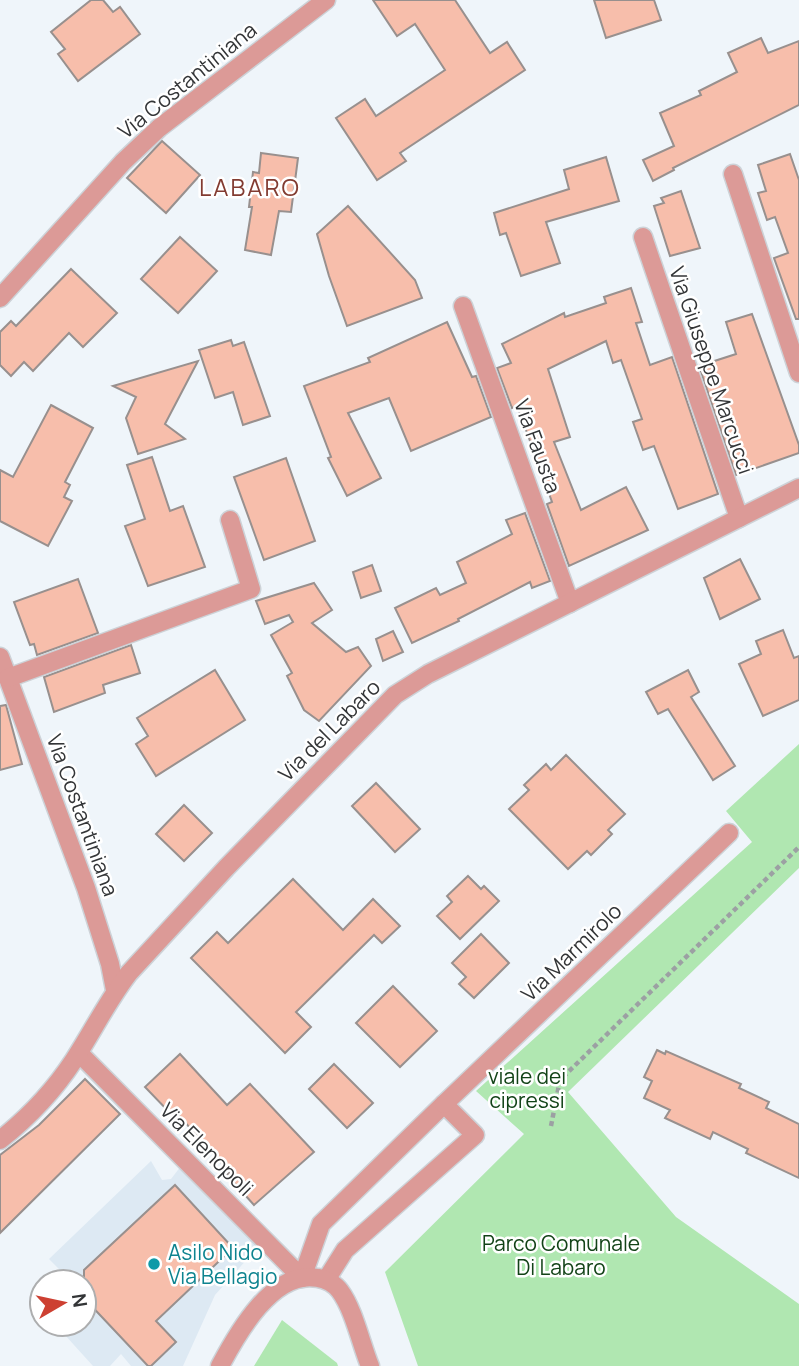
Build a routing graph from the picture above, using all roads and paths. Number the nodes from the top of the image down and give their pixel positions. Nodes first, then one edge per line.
1 (326, 0) edge
2 (733, 174) dead end
3 (643, 236) dead end
4 (0, 298) edge
5 (463, 306) dead end
6 (799, 373) edge
7 (799, 488) edge
8 (739, 518) junction
9 (230, 520) dead end
10 (570, 603) junction
11 (0, 657) edge
12 (8, 678) junction
13 (729, 833) dead end
14 (799, 847) edge
15 (115, 990) junction
16 (79, 1053) junction
17 (444, 1104) junction
18 (551, 1126) dead end
19 (0, 1140) edge
20 (302, 1278) junction
21 (326, 1280) junction
22 (220, 1366) edge
23 (370, 1366) edge

1 - 4 street, Via Costantiniana
2 - 6 street
3 - 8 street, Via Giuseppe Marcucci
5 - 10 street, Via Fausta
7 - 8 street, Via del Labaro
8 - 10 street, Via del Labaro
9 - 12 street
10 - 15 street, Via del Labaro
11 - 12 street, Via Costantiniana
12 - 15 street, Via Costantiniana
13 - 17 street, Via Marmirolo
14 - 18 path
15 - 16 street, Via del Labaro
16 - 19 street, Via del Labaro
16 - 20 street, Via Elenopoli
17 - 20 street, Via Marmirolo
17 - 21 street
20 - 21 street
20 - 22 street
21 - 23 street

